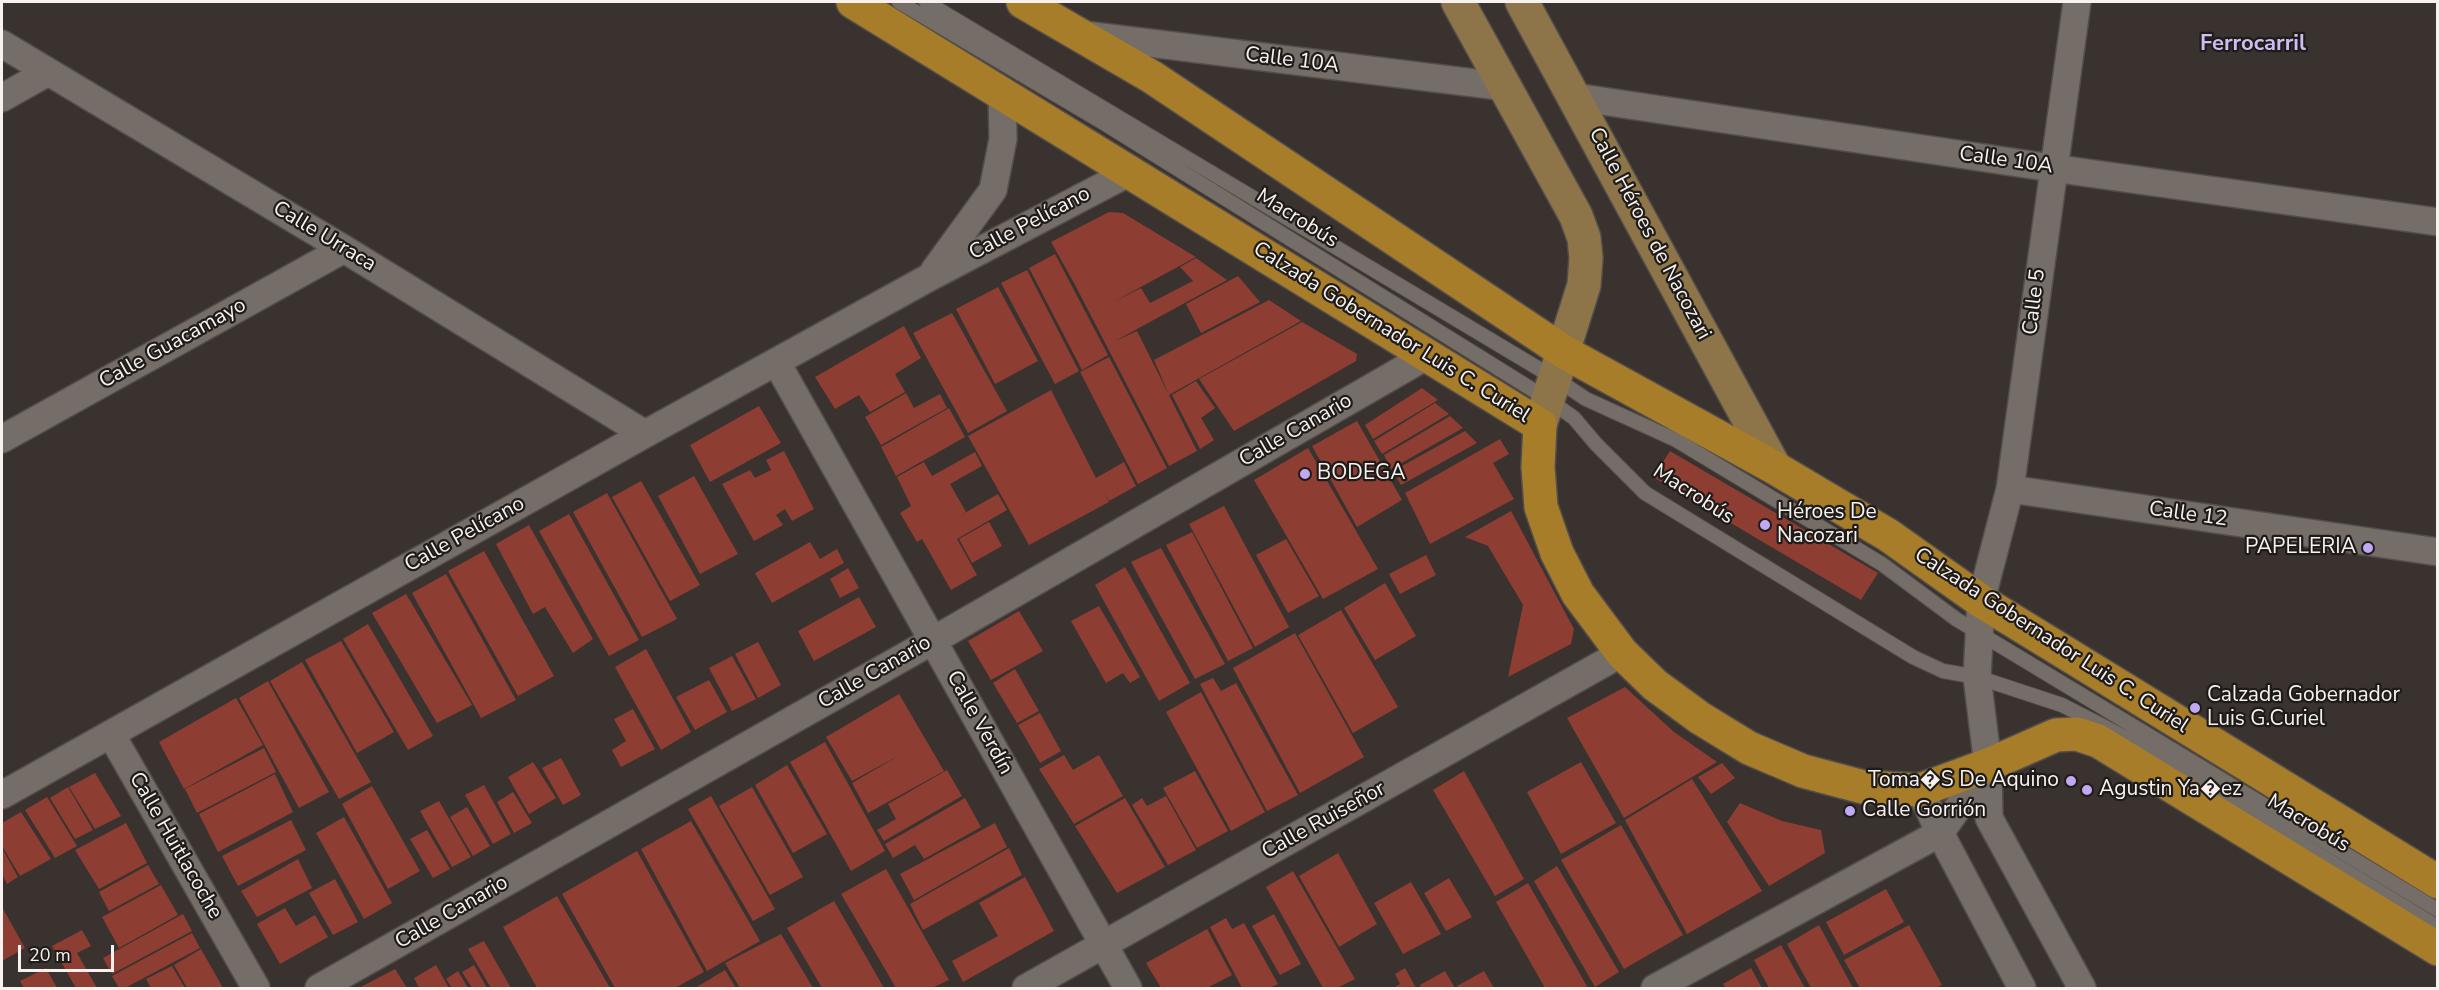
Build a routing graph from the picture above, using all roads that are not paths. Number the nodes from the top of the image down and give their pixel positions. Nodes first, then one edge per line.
1 (854, 2) edge
2 (899, 2) edge
3 (926, 2) edge
4 (1023, 2) edge
5 (1458, 2) edge
6 (1522, 2) edge
7 (2077, 2) edge
8 (1077, 34) junction
9 (2, 44) edge
10 (48, 72) junction
11 (1507, 87) junction
12 (1002, 91) junction
13 (1575, 97) junction
14 (2, 98) edge
15 (2052, 168) junction
16 (1130, 172) junction
17 (2438, 222) edge
18 (344, 249) junction
19 (930, 277) junction
20 (1428, 355) junction
21 (777, 363) junction
22 (1552, 389) junction
23 (645, 434) junction
24 (2, 439) edge
25 (1775, 468) junction
26 (2010, 489) junction
27 (2438, 552) edge
28 (1981, 601) junction
29 (1979, 633) junction
30 (932, 641) junction
31 (1622, 652) junction
32 (1977, 677) junction
33 (111, 734) junction
34 (1988, 765) junction
35 (1920, 790) junction
36 (2, 795) edge
37 (1940, 833) junction
38 (2438, 882) edge
39 (2438, 910) edge
40 (2438, 927) edge
41 (1104, 945) junction
42 (2438, 949) edge
43 (256, 988) edge
44 (319, 988) edge
45 (1026, 988) edge
46 (1128, 988) edge
47 (1655, 988) edge
48 (2022, 988) edge
49 (2082, 988) edge

1 - 12 main road, Calzada Gobernador Luis C. Curiel
2 - 22 lane, Macrobús
3 - 22 lane, Macrobús
4 - 8 main road, Calzada Gobernador Luis C. Curiel
5 - 11 main road
6 - 13 main road, Calle Héroes de Nacozari
7 - 15 street, Calle 5
8 - 11 street, Calle 10A
8 - 22 main road, Calzada Gobernador Luis C. Curiel
9 - 10 street, Calle Urraca
10 - 14 street
10 - 18 street, Calle Urraca
11 - 22 main road
12 - 16 main road, Calzada Gobernador Luis C. Curiel
12 - 19 street, Calle Pelícano
13 - 15 street, Calle 10A
13 - 25 main road, Calle Héroes de Nacozari
15 - 17 street, Calle 10A
15 - 26 street, Calle 5
16 - 19 street, Calle Pelícano
16 - 20 main road, Calzada Gobernador Luis C. Curiel
18 - 23 street, Calle Urraca
18 - 24 street, Calle Guacamayo
19 - 21 street, Calle Pelícano
20 - 22 main road, Calzada Gobernador Luis C. Curiel
20 - 30 street, Calle Canario
21 - 23 street, Calle Pelícano
21 - 30 street, Calle Verdín
22 - 25 main road, Calzada Gobernador Luis C. Curiel
22 - 29 lane, Macrobús
22 - 31 main road, Calzada Gobernador Luis C. Curiel
22 - 32 lane, Macrobús
23 - 33 street, Calle Pelícano
25 - 28 main road, Calzada Gobernador Luis C. Curiel
26 - 27 street, Calle 12
26 - 28 street, Calle 5
28 - 29 street, Calle 5
28 - 38 main road, Calzada Gobernador Luis C. Curiel
29 - 32 street, Calle 5
29 - 39 lane, Macrobús
30 - 41 street, Calle Verdín
30 - 44 street, Calle Canario
31 - 35 main road, Calzada Gobernador Luis C. Curiel
31 - 41 street, Calle Ruiseñor
32 - 34 street, Calle 5
32 - 40 lane, Macrobús
33 - 36 street, Calle Pelícano
33 - 43 street, Calle Huitlacoche
34 - 35 main road, Calzada Gobernador Luis C. Curiel
34 - 37 street
34 - 42 main road, Calzada Gobernador Luis C. Curiel
34 - 49 street
35 - 37 street
37 - 47 street
37 - 48 street
41 - 45 street, Calle Ruiseñor
41 - 46 street, Calle Verdín

